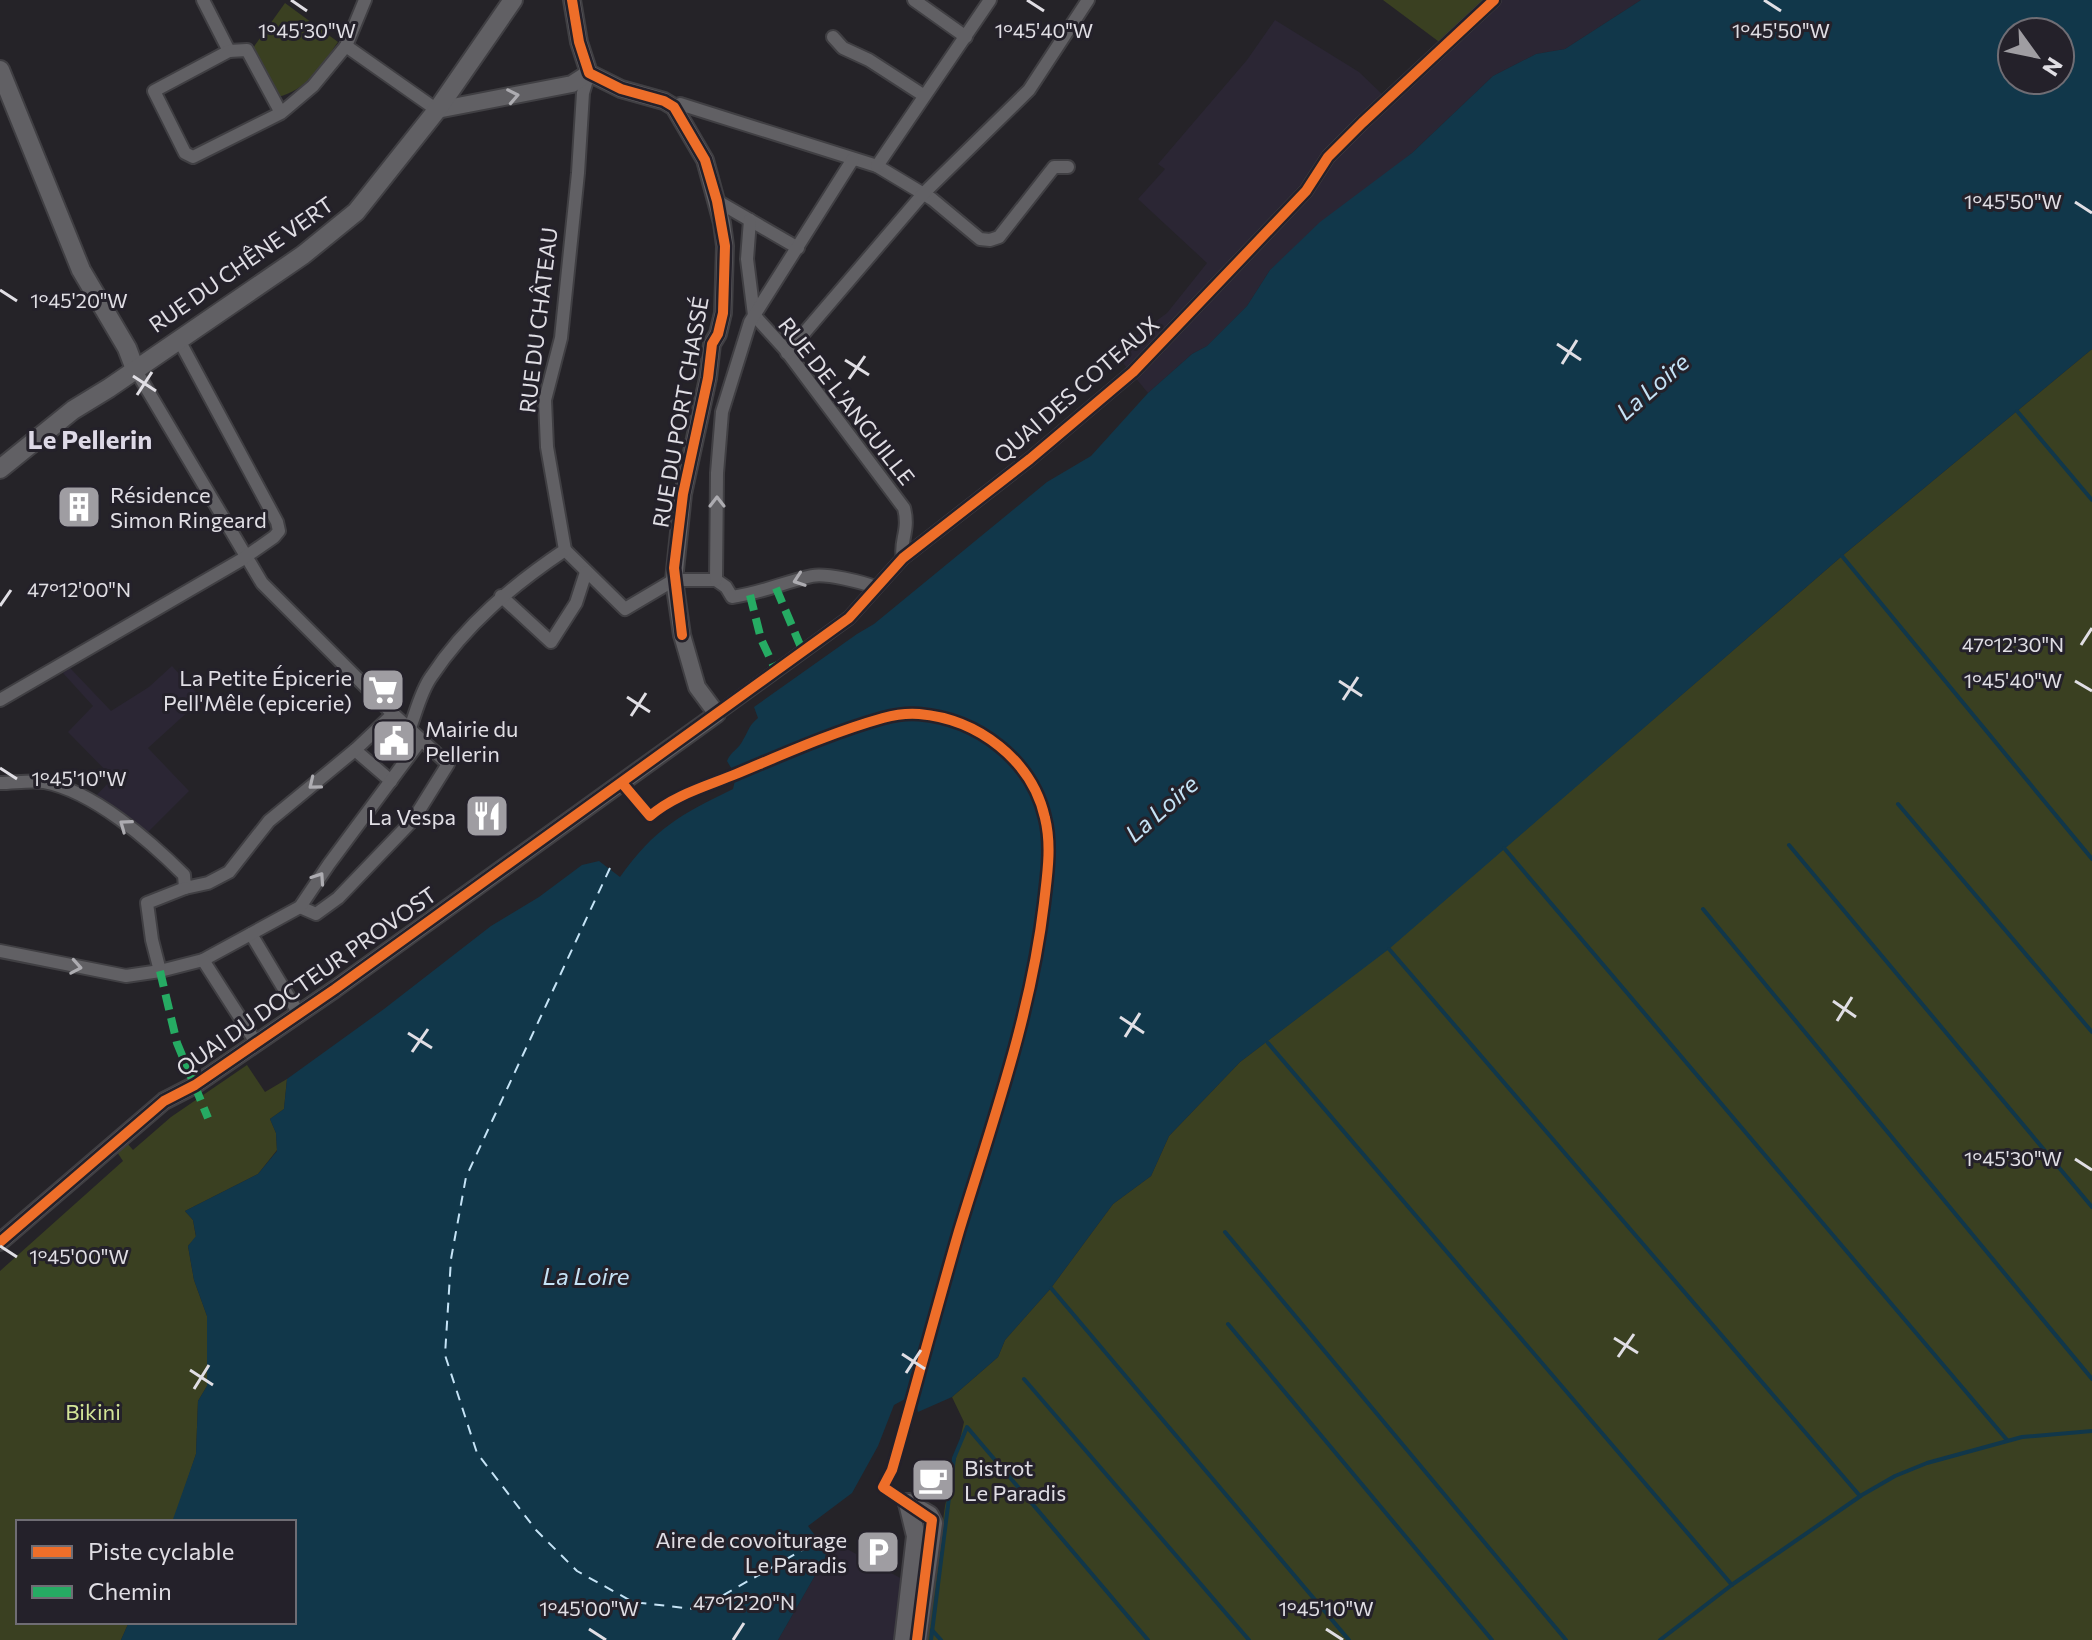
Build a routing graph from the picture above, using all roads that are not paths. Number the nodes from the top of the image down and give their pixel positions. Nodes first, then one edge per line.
1 (203, 0) edge
2 (365, 0) edge
3 (513, 0) edge
4 (572, 0) edge
5 (914, 0) edge
6 (990, 0) edge
7 (1088, 0) edge
8 (1494, 0) edge
9 (833, 37) dead end
10 (966, 37) junction
11 (346, 46) junction
12 (229, 51) junction
13 (0, 70) edge
14 (589, 73) junction
15 (923, 95) junction
16 (674, 107) junction
17 (437, 110) junction
18 (281, 113) junction
19 (853, 159) junction
20 (877, 166) junction
21 (1068, 167) dead end
22 (923, 194) junction
23 (717, 201) junction
24 (750, 220) junction
25 (798, 248) junction
26 (754, 315) junction
27 (179, 340) junction
28 (787, 353) junction
29 (135, 369) junction
30 (1, 467) edge
31 (565, 550) junction
32 (247, 556) junction
33 (903, 558) junction
34 (586, 572) junction
35 (674, 580) junction
36 (721, 584) junction
37 (875, 587) junction
38 (501, 596) junction
39 (0, 700) edge
40 (393, 714) junction
41 (717, 714) junction
42 (410, 728) junction
43 (421, 740) junction
44 (355, 750) junction
45 (645, 766) joint
46 (391, 781) junction
47 (0, 783) edge
48 (185, 888) junction
49 (300, 907) junction
50 (251, 934) junction
51 (0, 951) edge
52 (203, 960) junction
53 (160, 971) junction
54 (299, 1014) junction
55 (257, 1044) junction
56 (0, 1242) edge
57 (904, 1640) edge
58 (917, 1640) edge

1 - 12 street
2 - 11 street
3 - 17 main road, RUE DU CHÊNE VERT
4 - 14 street, RUE DU CHÂTEAU
5 - 10 street
6 - 10 street
7 - 22 street
8 - 33 street, QUAI DES COTEAUX
9 - 15 street
10 - 15 street
11 - 17 street
11 - 18 street
12 - 18 street
12 - 18 street
13 - 29 main road
14 - 16 street
17 -> 14 street
14 - 31 street, RUE DU CHÂTEAU
15 - 20 street
16 - 19 street
16 - 23 street, RUE DU PORT CHASSÉ
17 - 27 main road, RUE DU CHÊNE VERT
19 - 20 street
19 - 25 street
20 - 22 street
21 - 22 street
22 - 28 street
23 - 24 street
23 - 35 street, RUE DU PORT CHASSÉ
24 - 25 street
24 - 26 street, RUE DE L'ANGUILLE
25 - 26 street
26 - 28 street, RUE DE L'ANGUILLE
36 -> 26 street
27 - 29 main road, RUE DU CHÊNE VERT
27 - 32 street
28 - 33 street, RUE DE L'ANGUILLE
29 - 30 main road, RUE DU CHÊNE VERT
29 - 32 street
31 - 34 street
31 - 38 street
32 - 39 street
32 - 40 street
33 - 37 street, QUAI DES COTEAUX
34 - 35 street
34 - 38 street
35 - 36 street
35 - 41 street, RUE DU PORT CHASSÉ
37 -> 36 street
37 - 41 street, QUAI DES COTEAUX
38 - 42 street
40 - 42 street
40 - 44 street
41 - 45 street, QUAI DES COTEAUX
42 - 43 street
43 - 46 street
43 - 49 street
44 - 46 street
44 -> 48 street
45 - 54 street, QUAI DU DOCTEUR PROVOST
49 -> 46 street
48 -> 47 street
48 - 53 street
49 - 50 street
50 - 52 street
50 - 54 street
51 -> 53 street
52 - 53 street
52 - 55 street
54 - 55 street, QUAI DU DOCTEUR PROVOST
55 - 56 street, QUAI DU DOCTEUR PROVOST
57 - 58 main road

